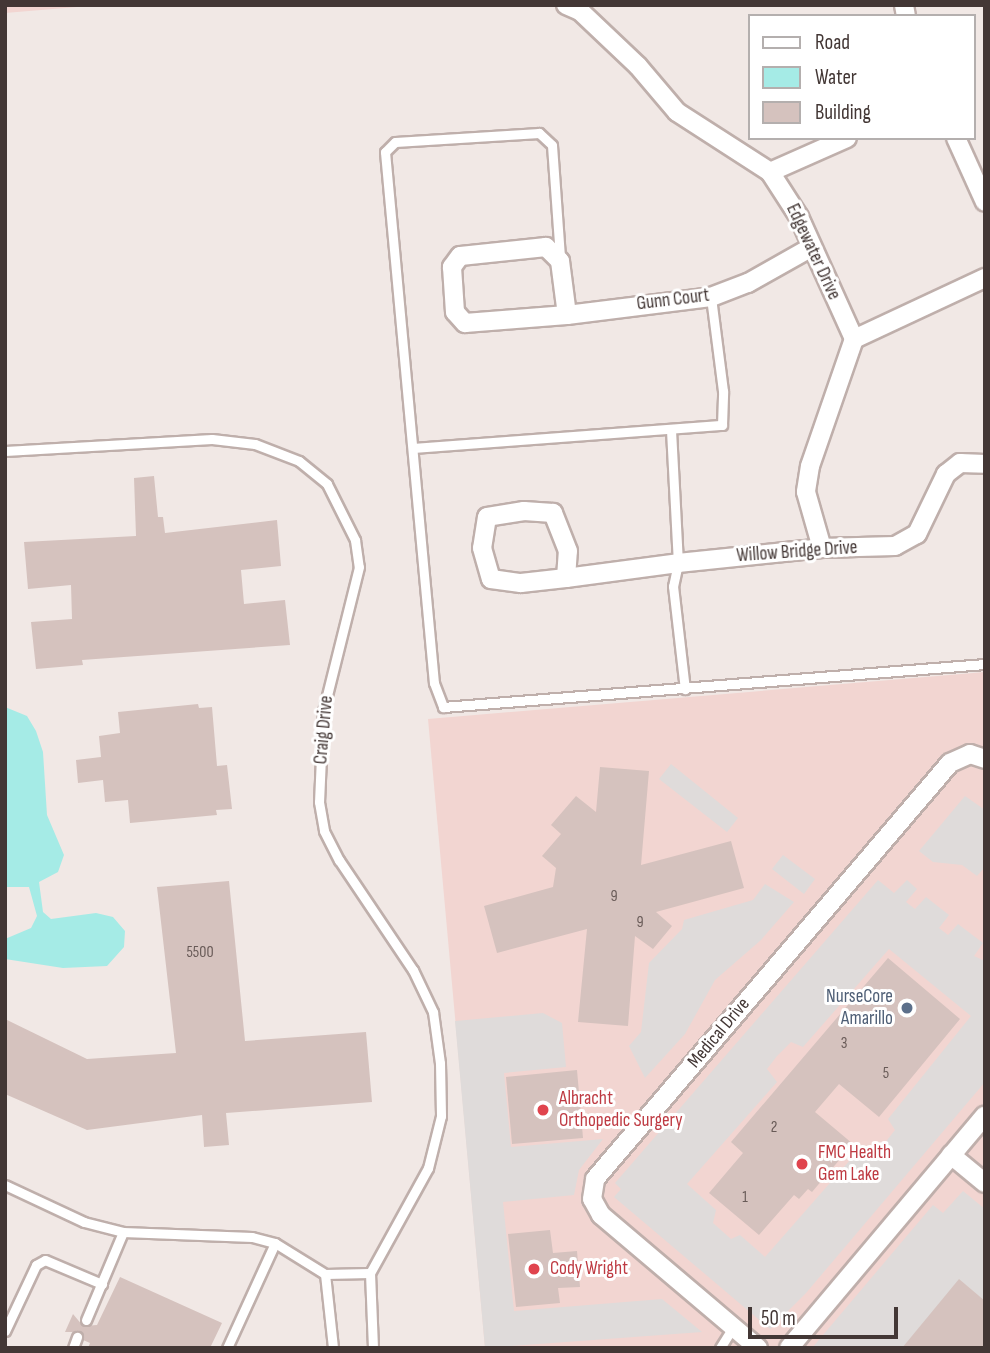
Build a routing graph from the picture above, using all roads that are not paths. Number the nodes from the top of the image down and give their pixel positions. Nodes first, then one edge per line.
1 (566, 5) edge
2 (843, 140) edge
3 (957, 140) edge
4 (770, 172) junction
5 (985, 202) edge
6 (810, 248) junction
7 (560, 261) junction
8 (985, 278) edge
9 (711, 297) junction
10 (567, 315) junction
11 (853, 339) junction
12 (671, 430) junction
13 (414, 448) junction
14 (5, 451) edge
15 (985, 464) edge
16 (821, 548) junction
17 (678, 563) junction
18 (566, 578) junction
19 (985, 664) edge
20 (685, 689) junction
21 (985, 759) edge
22 (985, 1115) edge
23 (951, 1155) junction
24 (985, 1183) edge
25 (5, 1185) edge
26 (123, 1232) junction
27 (275, 1243) junction
28 (370, 1273) junction
29 (325, 1274) junction
30 (103, 1284) junction
31 (86, 1320) dead end
32 (733, 1327) junction
33 (5, 1331) edge
34 (78, 1337) dead end
35 (73, 1348) edge
36 (227, 1348) edge
37 (333, 1348) edge
38 (373, 1348) edge
39 (720, 1348) edge
40 (758, 1348) edge
41 (789, 1348) edge

1 - 4 street, Edgewater Drive
2 - 4 street
3 - 5 street
4 - 6 street, Edgewater Drive
6 - 9 street, Gunn Court
6 - 11 street, Edgewater Drive
7 - 10 street
7 - 10 street, Gunn Court
7 - 13 lane
8 - 11 street
9 - 10 street, Gunn Court
9 - 12 lane
11 - 16 street
12 - 13 lane
12 - 17 lane
13 - 20 lane
14 - 28 lane, Craig Drive
15 - 16 street, Willow Bridge Drive
16 - 17 street, Willow Bridge Drive
17 - 18 street, Willow Bridge Drive
17 - 20 lane
18 - 18 street, Willow Bridge Drive
19 - 20 lane
21 - 32 street, Medical Drive
22 - 23 street
23 - 24 street
23 - 41 street
25 - 26 lane
26 - 27 lane
26 - 30 lane
27 - 29 lane
27 - 36 lane
28 - 29 lane
28 - 38 lane
29 - 37 lane
30 - 31 lane
30 - 33 lane
32 - 39 lane
32 - 40 street, Medical Drive
34 - 35 lane

